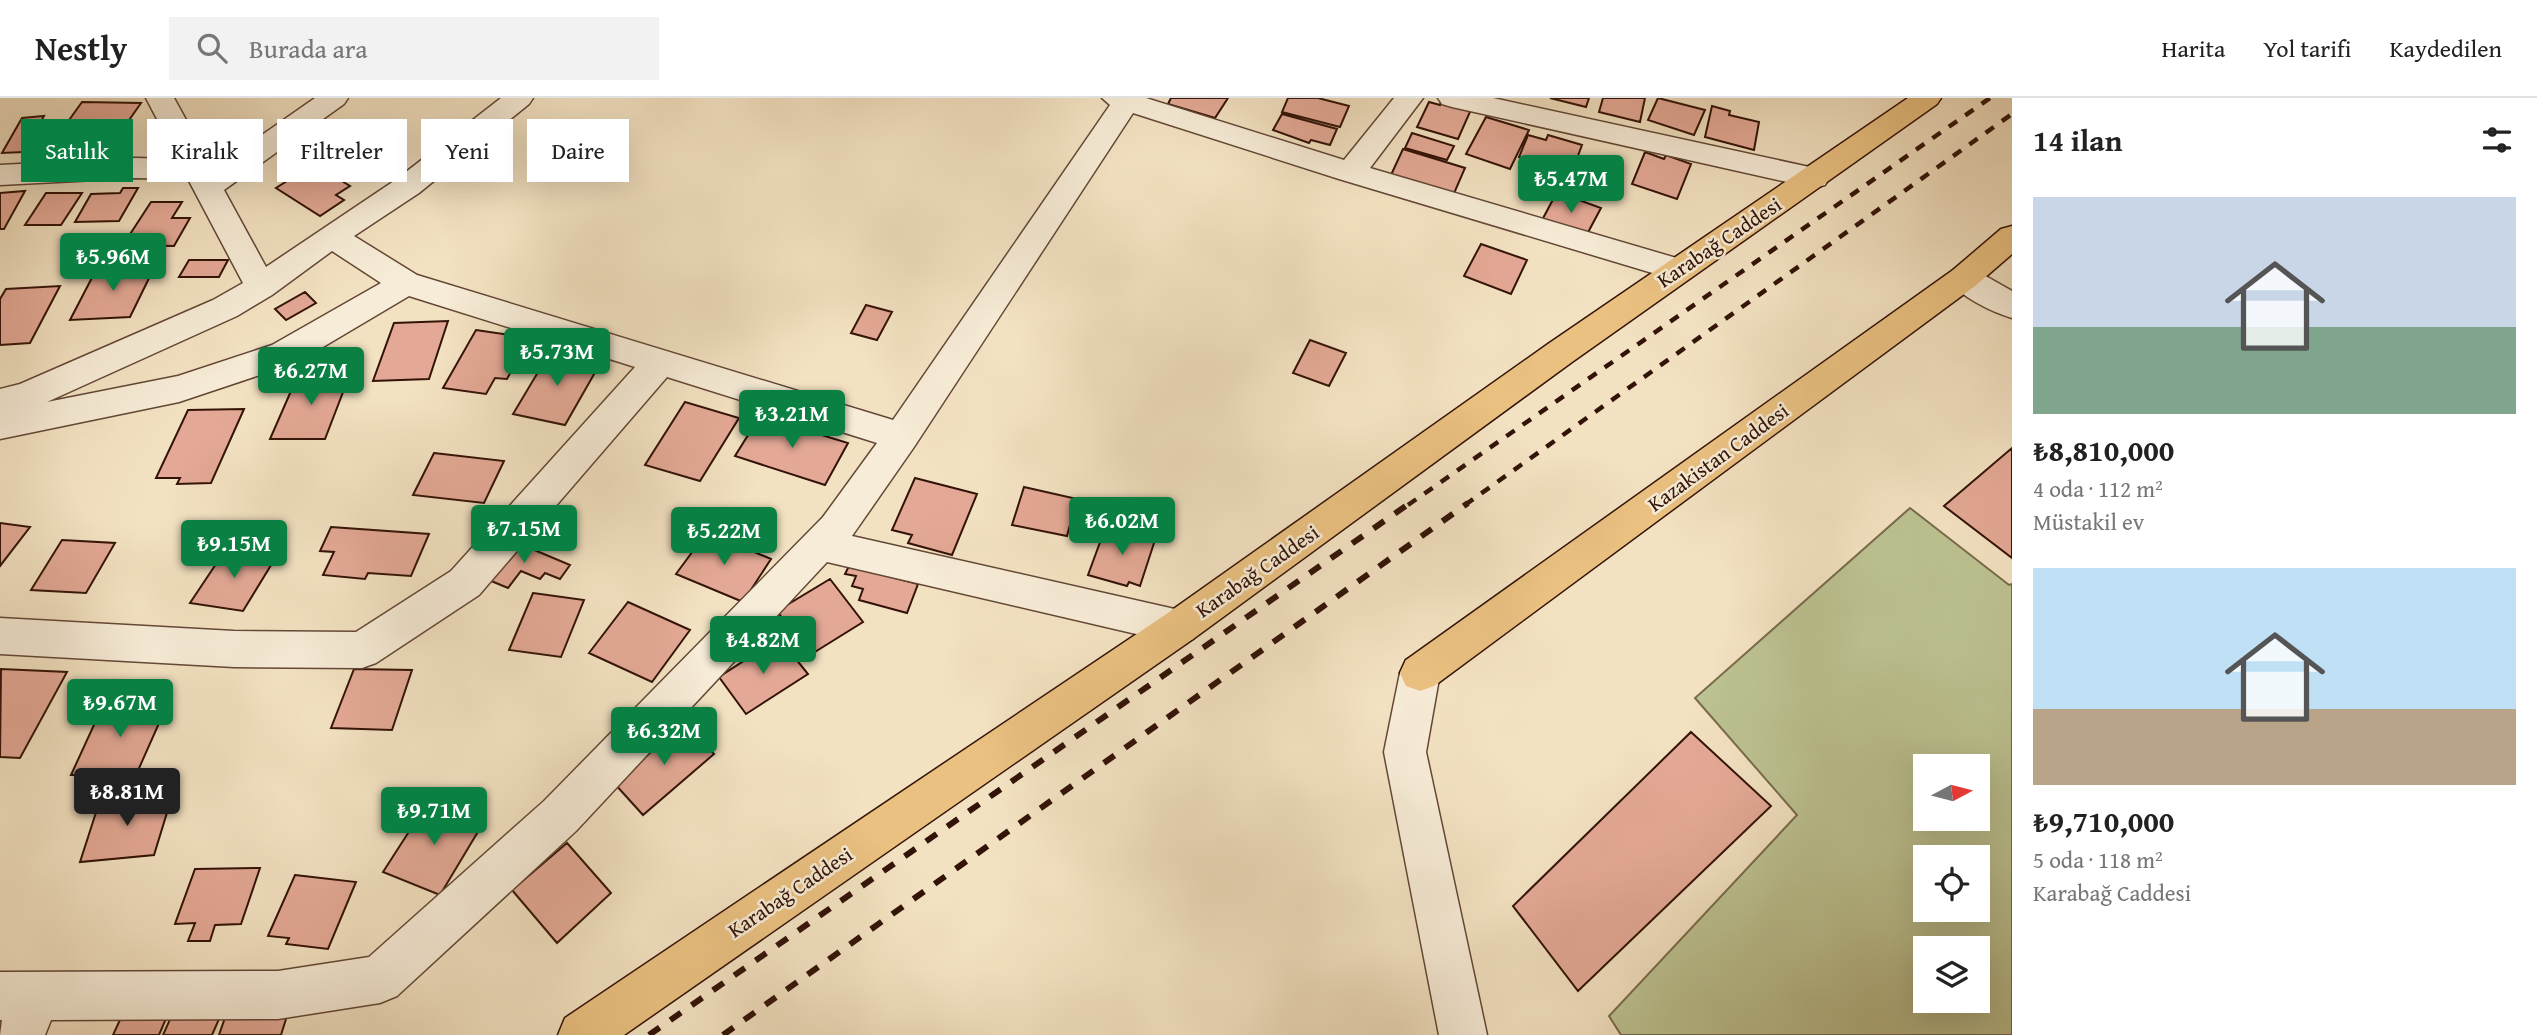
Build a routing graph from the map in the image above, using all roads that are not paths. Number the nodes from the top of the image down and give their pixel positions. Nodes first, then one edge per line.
1 (160, 98) edge
2 (334, 98) edge
3 (519, 98) edge
4 (1409, 98) edge
5 (1452, 98) edge
6 (1927, 98) edge
7 (1124, 99) edge
8 (171, 119) edge
9 (263, 141) edge
10 (147, 170) edge
11 (1350, 172) junction
12 (0, 174) edge
13 (1814, 178) junction
14 (205, 182) edge
15 (331, 236) junction
16 (2012, 237) edge
17 (1679, 270) junction
18 (1964, 278) junction
19 (406, 283) junction
20 (261, 287) junction
21 (2012, 306) edge
22 (660, 362) junction
23 (0, 402) edge
24 (0, 425) edge
25 (901, 437) junction
26 (821, 545) junction
27 (1178, 626) junction
28 (0, 636) edge
29 (1420, 673) joint
30 (19, 1009) edge
31 (582, 1035) edge
32 (1463, 1035) edge

1 - 8 street
2 - 9 street
3 - 15 street
4 - 11 street
5 - 13 street
6 - 13 main road, Karabağ Caddesi
7 - 11 street
7 - 25 street
10 - 12 street
11 - 17 street
13 - 17 main road, Karabağ Caddesi
14 - 20 street
15 - 19 street
15 - 20 street
16 - 18 main road, Kazakistan Caddesi
17 - 27 main road, Karabağ Caddesi
18 - 21 street
18 - 29 main road, Kazakistan Caddesi
19 - 22 street
19 - 24 street
20 - 23 street
22 - 25 street
22 - 28 street
25 - 26 street
26 - 27 street
26 - 30 street
27 - 31 main road, Karabağ Caddesi
29 - 32 street

